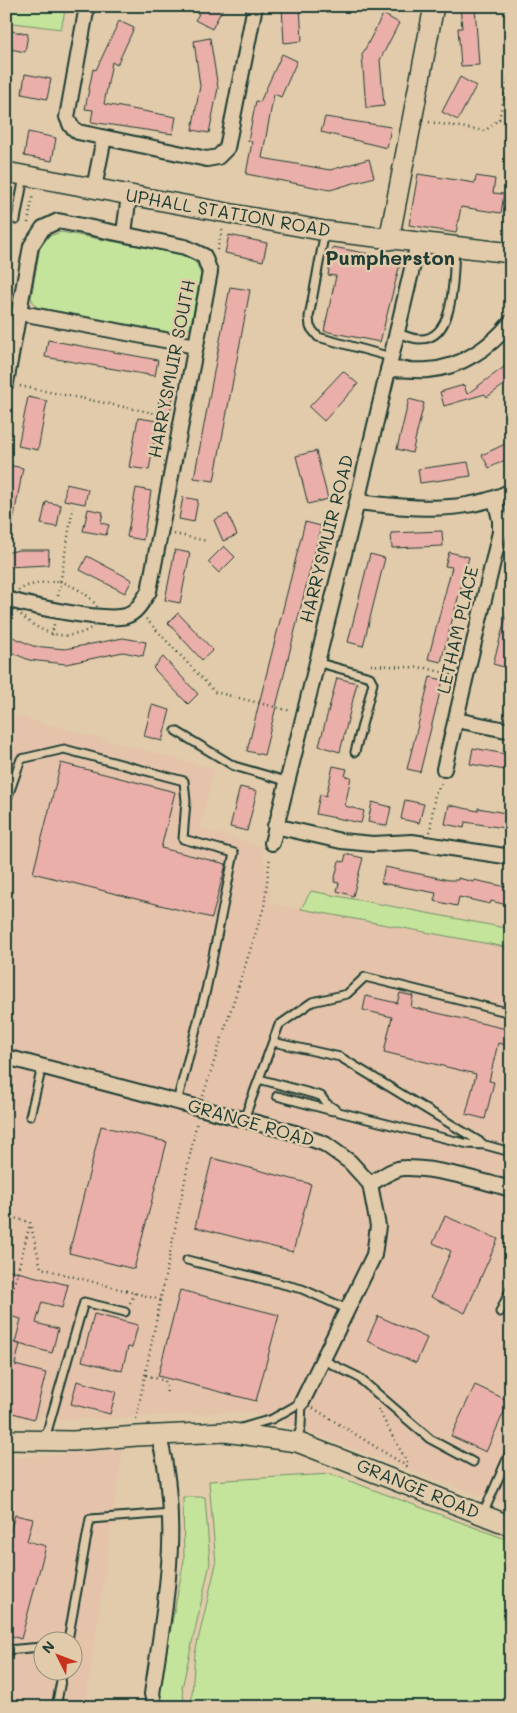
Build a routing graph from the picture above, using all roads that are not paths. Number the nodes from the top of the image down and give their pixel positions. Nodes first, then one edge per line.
1 (87, 6) edge
2 (255, 6) edge
3 (434, 6) edge
4 (104, 138) junction
5 (22, 175) edge
6 (94, 188) junction
7 (128, 195) junction
8 (16, 220) dead end
9 (325, 231) junction
10 (124, 234) junction
11 (389, 240) junction
12 (418, 243) junction
13 (455, 245) junction
14 (511, 253) edge
15 (21, 313) junction
16 (511, 322) edge
17 (397, 333) junction
18 (196, 346) junction
19 (390, 363) junction
20 (11, 384) edge
21 (511, 491) edge
22 (495, 499) junction
23 (357, 502) junction
24 (7, 599) edge
25 (315, 662) junction
26 (456, 720) junction
27 (176, 731) dead end
28 (511, 731) edge
29 (355, 752) dead end
30 (444, 769) road end
31 (286, 781) junction
32 (6, 802) edge
33 (275, 826) junction
34 (272, 843) road end
35 (511, 857) edge
36 (511, 1013) edge
37 (273, 1042) junction
38 (6, 1057) edge
39 (42, 1066) junction
40 (259, 1078) junction
41 (277, 1096) dead end
42 (177, 1102) junction
43 (339, 1112) junction
44 (30, 1116) dead end
45 (244, 1119) junction
46 (485, 1145) junction
47 (511, 1152) edge
48 (370, 1184) junction
49 (511, 1189) edge
50 (187, 1260) dead end
51 (511, 1288) edge
52 (346, 1309) junction
53 (125, 1312) dead end
54 (500, 1312) dead end
55 (323, 1360) junction
56 (302, 1402) junction
57 (225, 1432) junction
58 (159, 1436) junction
59 (6, 1440) edge
60 (45, 1440) junction
61 (297, 1442) junction
62 (511, 1450) edge
63 (473, 1462) dead end
64 (170, 1513) junction
65 (483, 1514) junction
66 (511, 1526) edge
67 (70, 1630) edge
68 (32, 1648) edge
69 (6, 1650) edge
70 (61, 1680) edge
71 (56, 1707) edge
72 (155, 1707) edge

1 - 4 street
2 - 4 street
3 - 11 street
4 - 6 street
5 - 6 street, UPHALL STATION ROAD
5 - 8 lane
6 - 7 street, UPHALL STATION ROAD
7 - 9 street, UPHALL STATION ROAD
7 - 10 street
9 - 11 street, UPHALL STATION ROAD
9 - 19 lane
10 - 15 street
10 - 18 street, HARRYSMUIR SOUTH
11 - 12 street, UPHALL STATION ROAD
12 - 13 street, UPHALL STATION ROAD
12 - 17 street, HARRYSMUIR ROAD
13 - 14 street, UPHALL STATION ROAD
13 - 17 lane
15 - 18 street
15 - 20 street
16 - 19 street
17 - 19 street, HARRYSMUIR ROAD
18 - 24 street, HARRYSMUIR SOUTH
19 - 23 street, HARRYSMUIR ROAD
21 - 22 street
22 - 23 street
22 - 26 street, LETHAM PLACE
23 - 25 street, HARRYSMUIR ROAD
25 - 29 lane
25 - 31 street, HARRYSMUIR ROAD
26 - 28 street
26 - 30 street, LETHAM PLACE
27 - 31 lane
31 - 33 street, HARRYSMUIR ROAD
32 - 42 lane
33 - 34 street, HARRYSMUIR ROAD
33 - 35 street
36 - 37 lane
37 - 40 lane
37 - 46 lane
38 - 39 street, GRANGE ROAD
39 - 42 street, GRANGE ROAD
39 - 44 lane
40 - 43 lane
40 - 45 lane
41 - 43 lane
42 - 45 street, GRANGE ROAD
43 - 46 lane
45 - 48 street, GRANGE ROAD
46 - 47 lane
48 - 49 street
48 - 52 street
50 - 52 lane
51 - 54 lane
52 - 55 street
53 - 60 lane
55 - 56 street
55 - 63 lane
56 - 57 lane, GRANGE ROAD
56 - 61 lane
57 - 58 street, GRANGE ROAD
57 - 61 street, GRANGE ROAD
58 - 60 street, GRANGE ROAD
58 - 64 street
59 - 60 street, GRANGE ROAD
61 - 65 street, GRANGE ROAD
62 - 65 lane
64 - 67 lane
64 - 72 street
65 - 66 street, GRANGE ROAD
68 - 69 lane
70 - 71 lane

